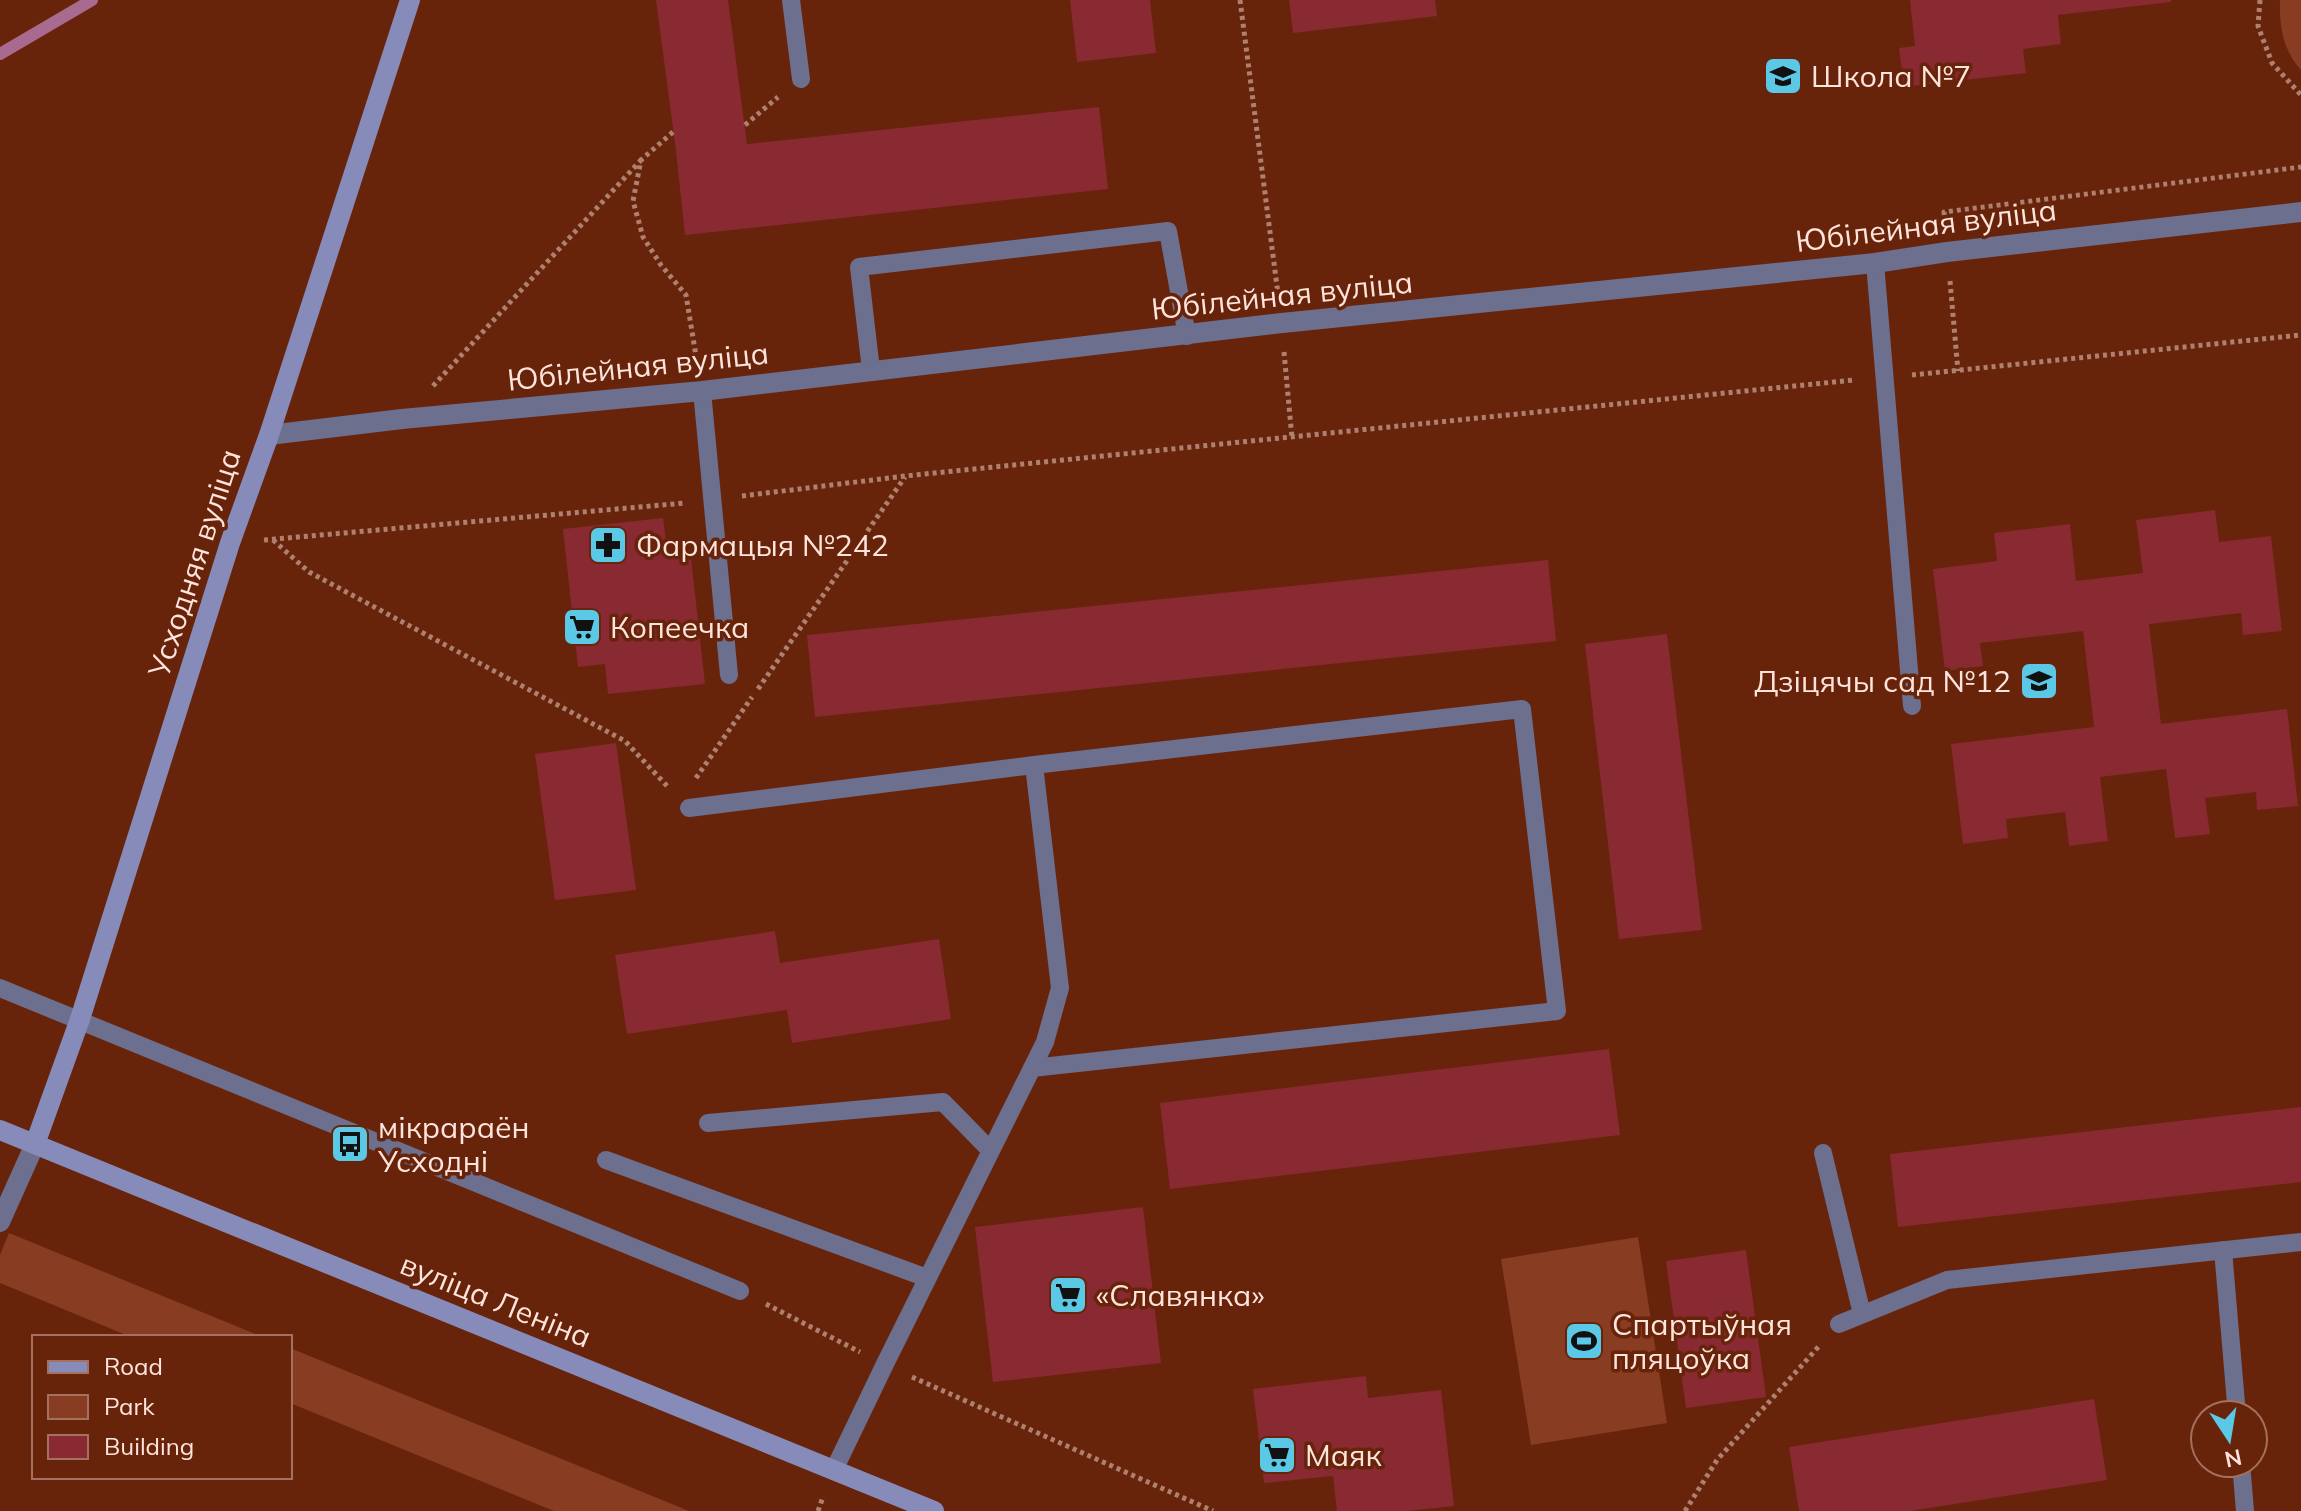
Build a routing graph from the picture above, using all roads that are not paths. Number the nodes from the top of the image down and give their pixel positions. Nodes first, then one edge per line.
1 (410, 0) edge
2 (791, 0) edge
3 (801, 79) road end
4 (2301, 212) edge
5 (1875, 263) junction
6 (1187, 336) junction
7 (871, 370) junction
8 (702, 391) junction
9 (269, 435) junction
10 (729, 675) dead end
11 (1912, 706) dead end
12 (1034, 765) junction
13 (685, 804) road end
14 (0, 988) edge
15 (80, 1019) junction
16 (1032, 1068) junction
17 (708, 1123) dead end
18 (0, 1130) edge
19 (35, 1144) junction
20 (991, 1151) junction
21 (1823, 1153) dead end
22 (606, 1160) dead end
23 (0, 1222) edge
24 (2301, 1242) edge
25 (2223, 1250) junction
26 (927, 1278) junction
27 (740, 1291) road end
28 (1862, 1314) junction
29 (1839, 1324) road end
30 (2236, 1399) edge
31 (834, 1470) junction
32 (2242, 1479) edge
33 (934, 1511) edge
34 (2245, 1511) edge

1 - 9 main road, Усходняя вуліца
2 - 3 lane
4 - 5 street, Юбілейная вуліца
5 - 6 street, Юбілейная вуліца
5 - 11 lane
6 - 7 street, Юбілейная вуліца
6 - 7 lane
7 - 8 street, Юбілейная вуліца
8 - 9 street, Юбілейная вуліца
8 - 10 lane
9 - 15 main road, Усходняя вуліца
12 - 13 lane
12 - 16 lane
12 - 16 lane
14 - 15 lane
15 - 19 main road, Усходняя вуліца
15 - 27 lane
16 - 20 lane
17 - 20 lane
18 - 19 main road, вуліца Леніна
19 - 23 street
19 - 31 main road, вуліца Леніна
20 - 26 lane
21 - 28 lane
22 - 26 lane
24 - 25 lane
25 - 28 lane
25 - 30 lane
26 - 31 lane
28 - 29 lane
31 - 33 main road, вуліца Леніна
32 - 34 lane

